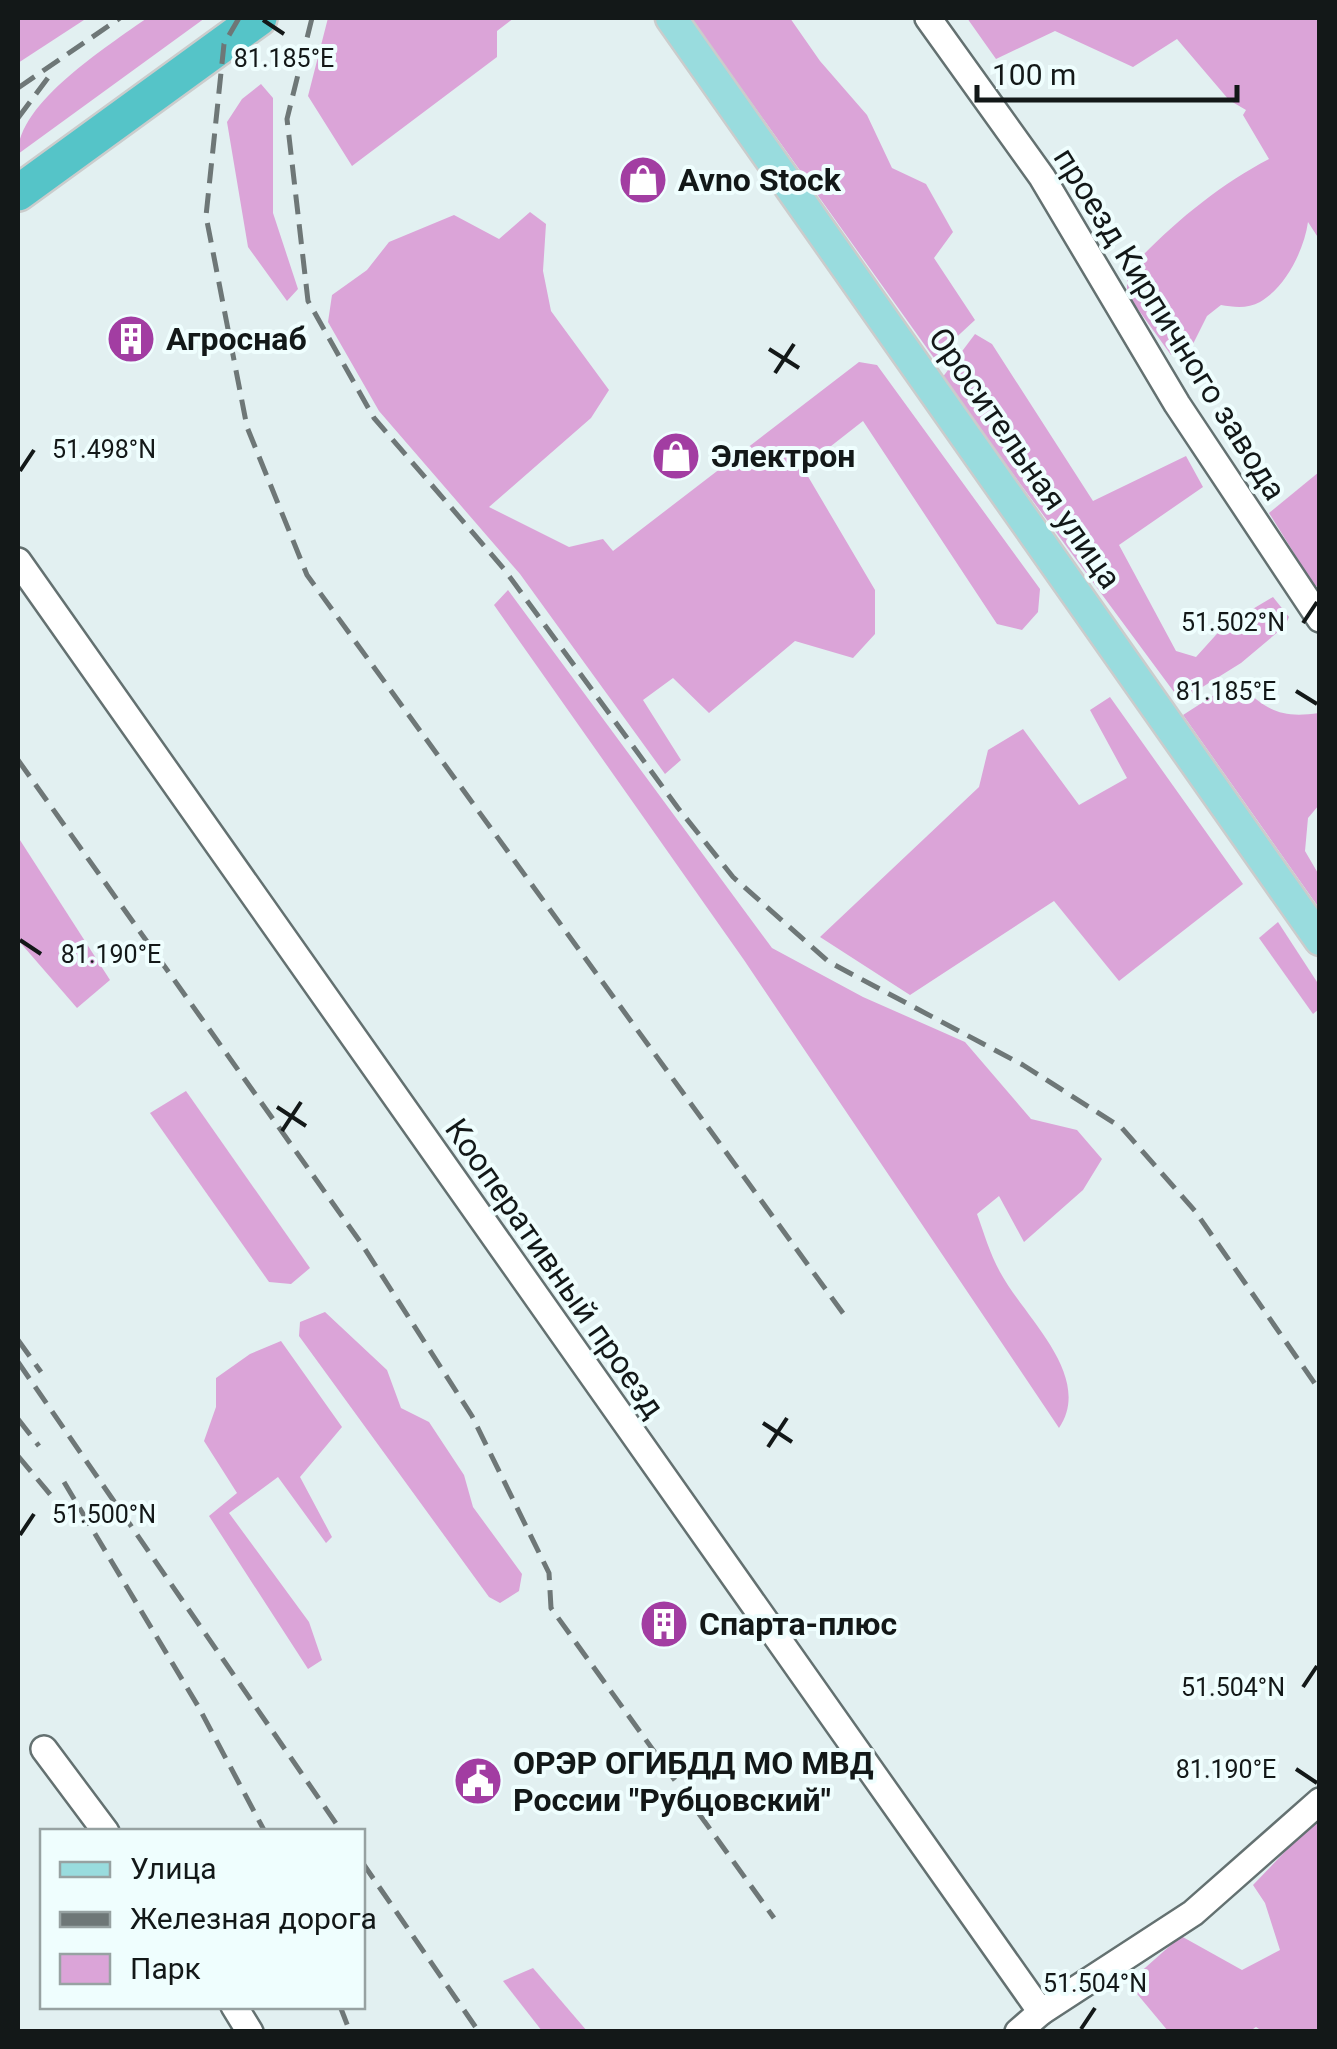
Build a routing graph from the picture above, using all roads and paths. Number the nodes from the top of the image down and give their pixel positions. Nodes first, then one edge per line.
1 (259, 18) edge
2 (671, 18) edge
3 (928, 18) edge
4 (18, 193) edge
5 (18, 561) edge
6 (1320, 618) edge
7 (1320, 940) edge
8 (44, 1749) dead end
9 (1320, 1801) edge
10 (104, 1829) edge
11 (236, 2009) edge
12 (1041, 2012) junction
13 (250, 2032) edge
14 (1018, 2032) edge

1 - 4 highway
2 - 7 main road, Оросительная улица
3 - 6 street, проезд Кирпичного завода
5 - 12 street, Кооперативный проезд
8 - 10 street
9 - 12 street
11 - 13 street
12 - 14 street

